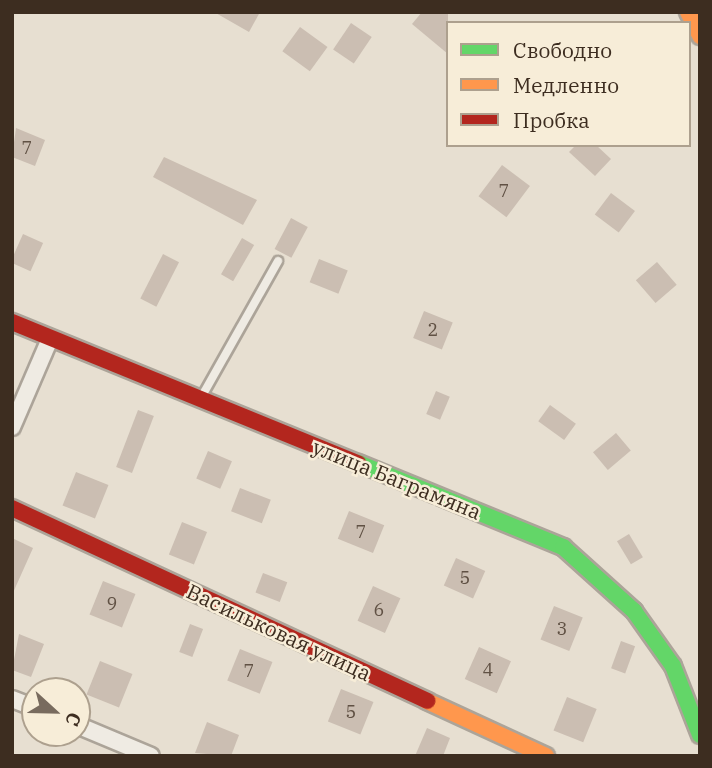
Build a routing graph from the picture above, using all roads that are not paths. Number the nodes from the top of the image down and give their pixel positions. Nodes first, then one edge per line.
1 (688, 12) edge
2 (700, 36) edge
3 (278, 261) dead end
4 (12, 322) edge
5 (48, 341) junction
6 (201, 398) junction
7 (12, 427) edge
8 (12, 508) edge
9 (91, 731) edge
10 (700, 735) edge
11 (151, 756) edge
12 (546, 756) edge

1 - 2 street
3 - 6 lane
4 - 5 street, улица Баграмяна
5 - 6 street, улица Баграмяна
5 - 7 street
6 - 10 street, улица Баграмяна
8 - 12 street, Васильковая улица
9 - 11 street

